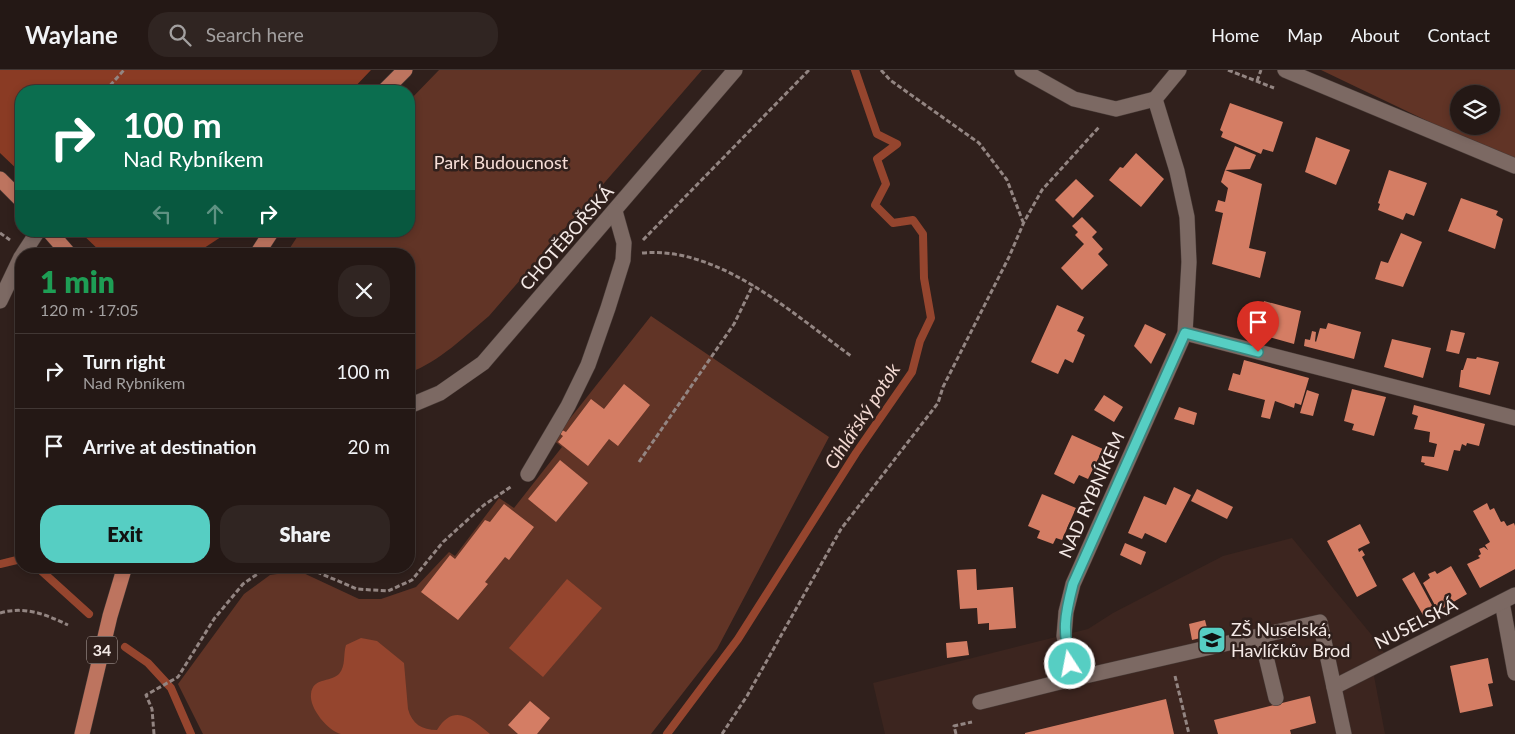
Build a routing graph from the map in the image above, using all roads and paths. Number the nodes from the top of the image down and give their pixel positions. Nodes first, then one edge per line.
1 (124, 70) edge
2 (404, 70) edge
3 (735, 70) edge
4 (809, 70) edge
5 (881, 70) edge
6 (1022, 70) edge
7 (1179, 70) edge
8 (1261, 70) edge
9 (1285, 70) edge
10 (1256, 81) dead end
11 (110, 85) edge
12 (390, 85) edge
13 (1155, 99) junction
14 (1116, 109) junction
15 (1515, 166) edge
16 (0, 179) edge
17 (15, 194) edge
18 (616, 211) junction
19 (1024, 222) junction
20 (34, 237) edge
21 (55, 237) edge
22 (268, 237) edge
23 (27, 248) edge
24 (64, 248) edge
25 (261, 248) edge
26 (623, 260) junction
27 (15, 270) edge
28 (753, 285) junction
29 (0, 301) edge
30 (1185, 333) junction
31 (851, 356) dead end
32 (415, 403) edge
33 (1515, 418) edge
34 (639, 462) dead end
35 (528, 474) joint
36 (123, 573) edge
37 (259, 573) edge
38 (319, 573) edge
39 (1508, 598) edge
40 (0, 613) edge
41 (68, 625) dead end
42 (1262, 636) junction
43 (1515, 673) edge
44 (1175, 675) dead end
45 (1072, 679) junction
46 (1334, 687) junction
47 (1276, 698) dead end
48 (980, 702) dead end
49 (82, 734) edge
50 (154, 734) edge
51 (722, 734) edge
52 (1189, 734) edge
53 (1344, 734) edge

1 - 11 path
2 - 12 main road
3 - 18 street, CHOTĚBOŘSKÁ
4 - 26 path
5 - 19 path
6 - 14 street
7 - 13 street
8 - 10 path
9 - 15 street
13 - 14 street
13 - 30 street, NAD RYBNÍKEM
14 - 19 path
16 - 17 main road
18 - 26 street
18 - 32 street, CHOTĚBOŘSKÁ
19 - 51 path
20 - 23 street
21 - 24 main road
22 - 25 main road
26 - 28 path
26 - 35 street
27 - 29 street
28 - 31 path
28 - 34 path
30 - 33 street
30 - 45 street, NAD RYBNÍKEM
35 - 38 path
36 - 49 main road, 34
37 - 50 path
39 - 43 street
39 - 46 street, NUSELSKÁ
40 - 41 path
42 - 45 street
42 - 46 street
42 - 47 street
44 - 52 path
45 - 48 street
46 - 53 street

